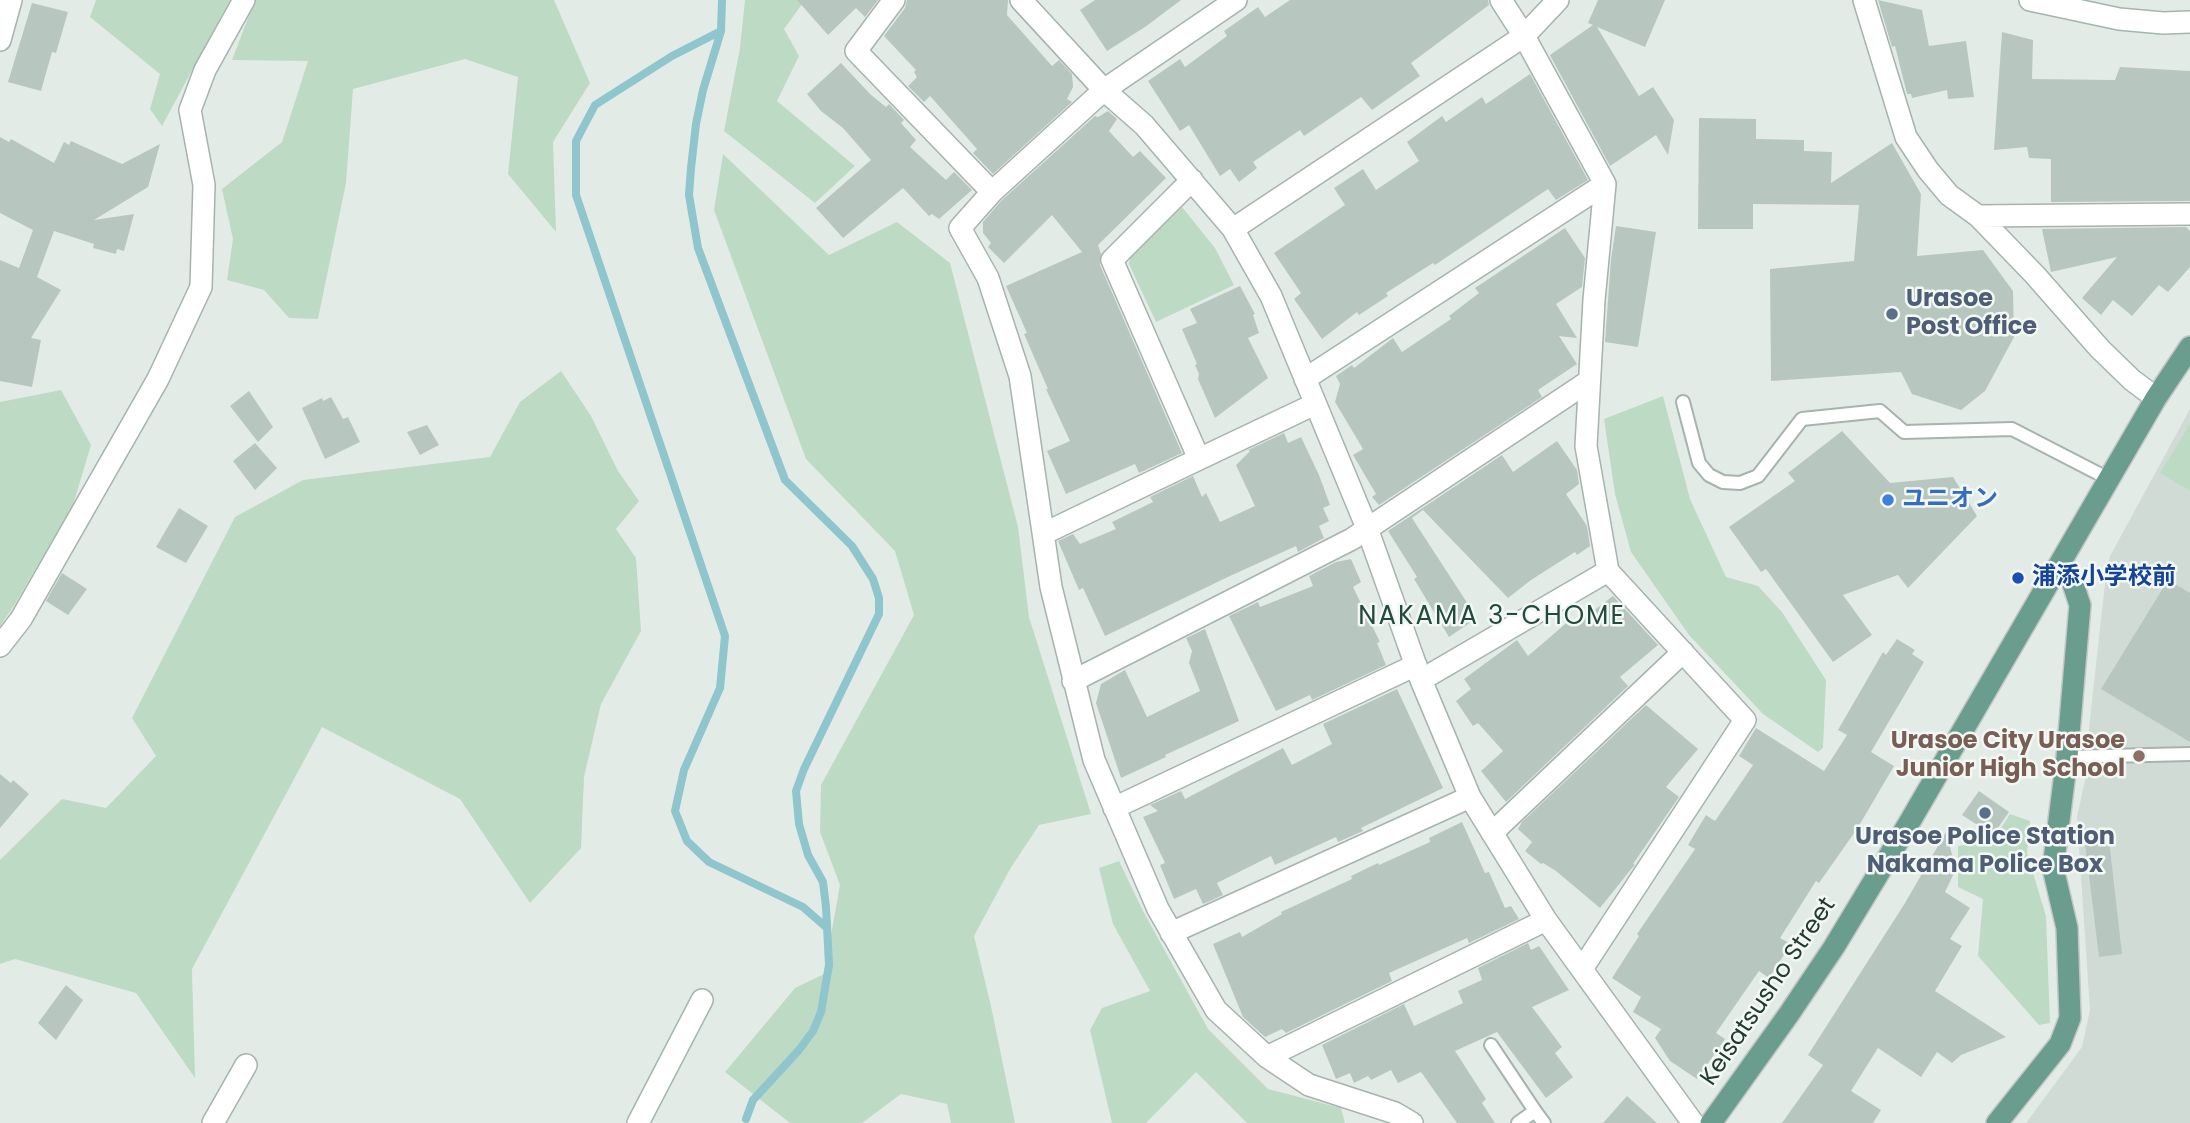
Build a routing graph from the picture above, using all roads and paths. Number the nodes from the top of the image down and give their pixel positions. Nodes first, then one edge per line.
1 (11, 0) edge
2 (244, 0) edge
3 (894, 0) edge
4 (1021, 0) edge
5 (1236, 0) edge
6 (1501, 0) edge
7 (1558, 0) edge
8 (1864, 0) edge
9 (2030, 0) edge
10 (2190, 22) edge
11 (1524, 36) junction
12 (0, 40) edge
13 (1104, 90) junction
14 (1192, 180) junction
15 (1605, 184) junction
16 (992, 192) junction
17 (2190, 214) edge
18 (1978, 216) junction
19 (1233, 229) junction
20 (2190, 347) edge
21 (1305, 379) junction
22 (1589, 381) junction
23 (2156, 398) junction
24 (1683, 402) dead end
25 (1315, 404) junction
26 (1199, 459) junction
27 (2109, 479) junction
28 (1367, 528) junction
29 (1045, 533) junction
30 (2061, 564) junction
31 (1608, 571) junction
32 (0, 646) edge
33 (1683, 652) junction
34 (1419, 673) junction
35 (1073, 681) junction
36 (2190, 754) edge
37 (2067, 757) junction
38 (1470, 797) junction
39 (1115, 808) junction
40 (1492, 833) junction
41 (1546, 920) junction
42 (1171, 933) junction
43 (1582, 969) junction
44 (702, 1000) dead end
45 (1491, 1045) dead end
46 (1267, 1057) junction
47 (246, 1065) dead end
48 (1535, 1111) junction
49 (213, 1123) edge
50 (638, 1123) edge
51 (1412, 1123) edge
52 (1518, 1123) edge
53 (1544, 1123) edge
54 (1693, 1123) edge
55 (1711, 1123) edge
56 (1997, 1123) edge

1 - 12 street
2 - 32 street
3 - 16 street
4 - 13 street
5 - 13 street
6 - 11 street
7 - 11 street
8 - 18 street
9 - 10 street
11 - 15 street
11 - 19 street
13 - 14 street
13 - 16 street
14 - 19 street
14 - 26 street
15 - 21 street
15 - 22 street
16 - 29 street
17 - 18 street
18 - 23 street
19 - 21 street
20 - 23 main road, Keisatsusho Street
21 - 25 street
22 - 28 street
22 - 31 street
23 - 27 main road, Keisatsusho Street
24 - 27 lane
25 - 26 street
25 - 28 street
26 - 29 street
27 - 30 main road, Keisatsusho Street
28 - 34 street
28 - 35 street
29 - 35 street
30 - 37 main road
30 - 55 main road, Keisatsusho Street
31 - 33 street
31 - 34 street
33 - 40 street
33 - 43 street
34 - 38 street
34 - 39 street
35 - 39 street
36 - 37 lane
37 - 56 main road
38 - 40 street
38 - 42 street
39 - 42 street
40 - 41 street
41 - 43 street
41 - 46 street
42 - 46 street
43 - 54 street
44 - 50 street
45 - 48 lane
46 - 51 street
47 - 49 street
48 - 52 lane
48 - 53 lane

